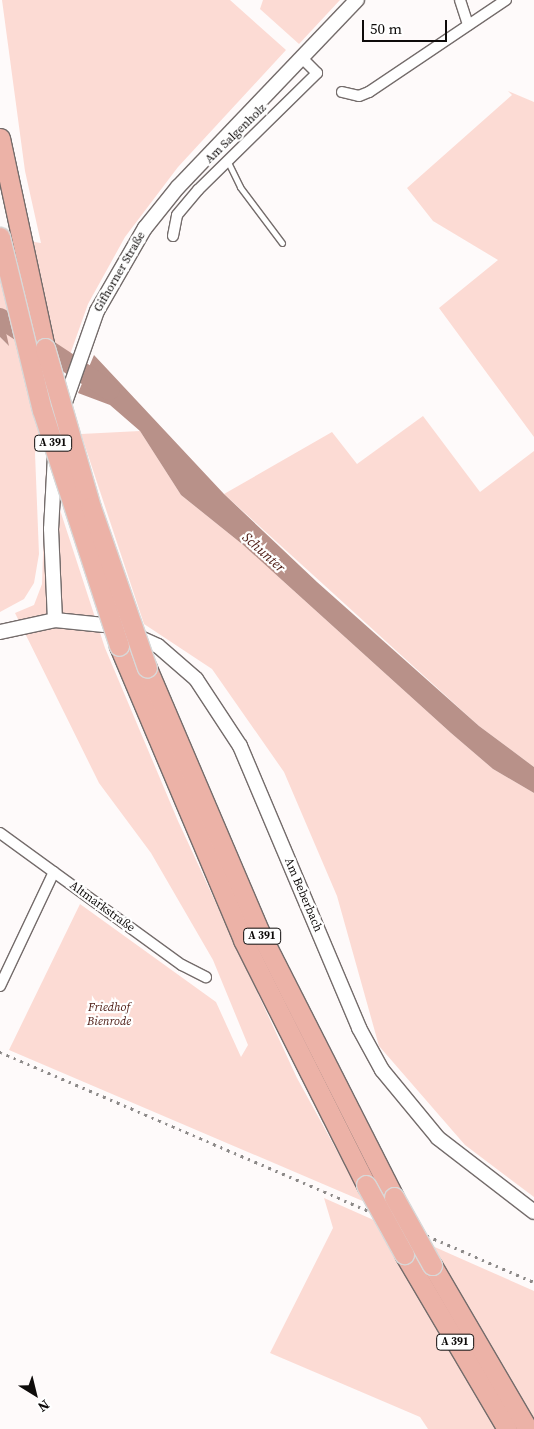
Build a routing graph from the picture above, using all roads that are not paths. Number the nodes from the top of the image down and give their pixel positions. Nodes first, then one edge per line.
1 (357, 0) edge
2 (460, 0) edge
3 (506, 0) edge
4 (468, 26) junction
5 (303, 59) junction
6 (342, 92) dead end
7 (0, 138) edge
8 (226, 160) junction
9 (173, 236) dead end
10 (0, 237) edge
11 (282, 242) dead end
12 (55, 620) junction
13 (0, 632) edge
14 (0, 833) edge
15 (54, 872) junction
16 (206, 977) dead end
17 (0, 986) edge
18 (534, 1212) edge
19 (507, 1429) edge
20 (528, 1429) edge

1 - 5 main road, Gifhorner Straße
2 - 4 street
3 - 4 street
4 - 6 street
5 - 8 street, Am Salgenholz
5 - 12 main road, Gifhorner Straße, bridge
7 - 20 highway, A 391, bridge
8 - 9 street, Am Salgenholz
8 - 11 lane
10 - 19 highway, A 391, bridge
12 - 13 main road
12 - 18 main road, Am Beberbach
14 - 15 street, Altmarkstraße
15 - 16 street, Altmarkstraße
15 - 17 street

